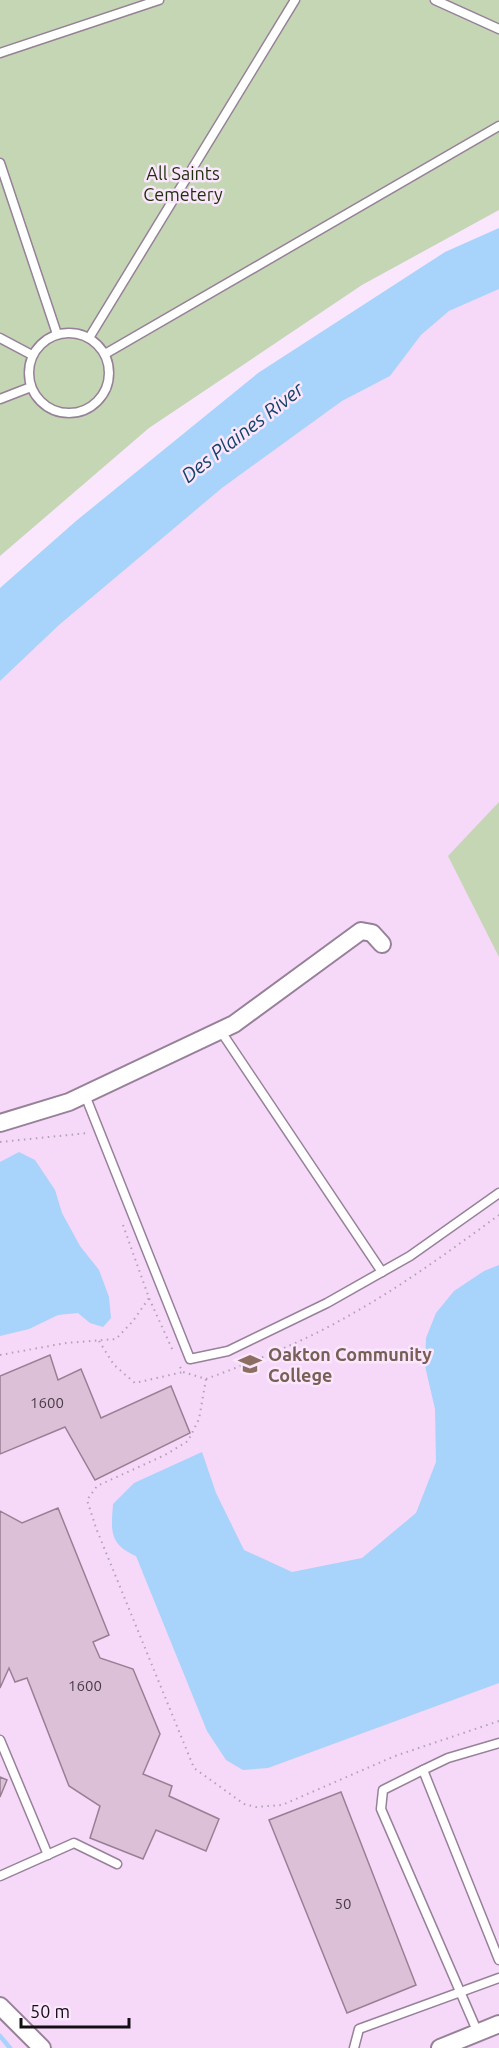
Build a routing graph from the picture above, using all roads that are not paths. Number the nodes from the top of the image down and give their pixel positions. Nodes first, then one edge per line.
1 (159, 0) edge
2 (295, 0) edge
3 (435, 0) edge
4 (499, 29) edge
5 (0, 54) edge
6 (499, 126) edge
7 (0, 163) edge
8 (57, 334) junction
9 (0, 338) edge
10 (89, 338) junction
11 (105, 354) junction
12 (32, 355) junction
13 (31, 387) junction
14 (0, 399) edge
15 (382, 944) dead end
16 (220, 1030) junction
17 (85, 1095) junction
18 (0, 1123) edge
19 (499, 1193) edge
20 (382, 1272) junction
21 (0, 1740) edge
22 (499, 1743) edge
23 (423, 1770) junction
24 (48, 1855) junction
25 (117, 1864) dead end
26 (0, 1876) edge
27 (499, 1960) edge
28 (499, 1978) edge
29 (460, 1991) junction
30 (0, 2006) edge
31 (499, 2024) edge
32 (478, 2032) junction
33 (42, 2048) edge
34 (354, 2048) edge
35 (440, 2048) edge

1 - 5 lane
2 - 10 lane
3 - 4 lane
6 - 11 lane
7 - 8 lane
8 - 10 lane
8 - 12 lane
9 - 12 lane
10 - 11 lane
11 - 13 lane
12 - 13 lane
13 - 14 lane
15 - 16 street
16 - 17 street
16 - 20 lane
17 - 18 street
17 - 20 lane
19 - 20 lane
21 - 24 lane
22 - 23 lane
23 - 27 lane
23 - 29 lane
24 - 25 lane
24 - 26 lane
28 - 29 lane
29 - 32 lane
29 - 34 lane
30 - 33 street
31 - 32 street
32 - 35 street

